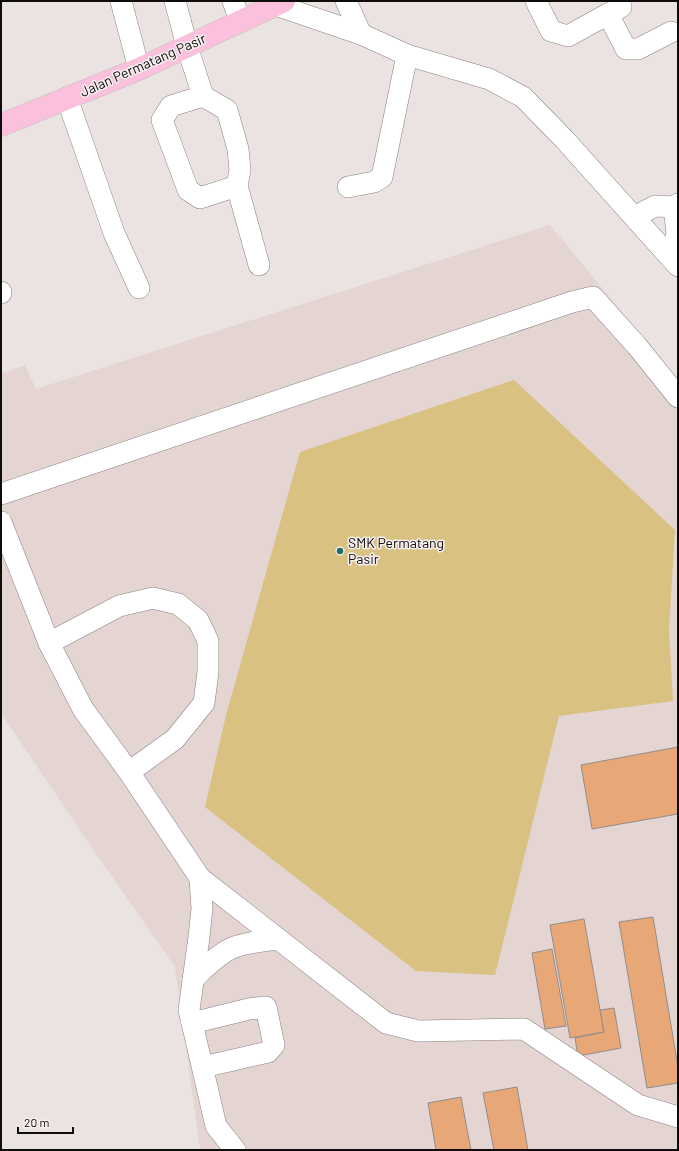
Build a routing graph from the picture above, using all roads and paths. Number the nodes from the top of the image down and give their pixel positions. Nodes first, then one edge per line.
1 (121, 1) edge
2 (175, 1) edge
3 (233, 1) edge
4 (346, 1) edge
5 (536, 1) edge
6 (280, 3) edge
7 (619, 6) edge
8 (240, 22) junction
9 (671, 32) dead end
10 (361, 34) junction
11 (187, 46) junction
12 (408, 55) junction
13 (139, 69) junction
14 (203, 96) junction
15 (67, 98) junction
16 (1, 125) edge
17 (237, 186) junction
18 (348, 188) dead end
19 (676, 206) edge
20 (634, 218) junction
21 (675, 262) edge
22 (259, 265) dead end
23 (139, 288) dead end
24 (678, 397) edge
25 (1, 494) edge
26 (1, 522) edge
27 (49, 643) junction
28 (129, 772) junction
29 (200, 878) junction
30 (278, 940) junction
31 (193, 979) junction
32 (192, 1023) junction
33 (203, 1067) junction
34 (678, 1117) edge
35 (235, 1150) edge

1 - 13 street
2 - 11 street
3 - 8 street
4 - 10 street
5 - 7 street
6 - 8 main road, Jalan Permatang Pasir
6 - 10 street
7 - 9 street
8 - 11 main road, Jalan Permatang Pasir
10 - 12 street
11 - 13 main road, Jalan Permatang Pasir
11 - 14 street
12 - 18 street
12 - 20 street
13 - 15 main road, Jalan Permatang Pasir
14 - 17 street
14 - 17 street
15 - 16 main road, Jalan Permatang Pasir
15 - 23 street
17 - 22 street
19 - 20 street
19 - 21 street
20 - 21 street
24 - 25 street
26 - 27 street
27 - 28 street
27 - 28 street
28 - 29 street
29 - 30 street
29 - 31 street
30 - 31 street
30 - 34 street
31 - 32 street
32 - 33 street
32 - 33 street
33 - 35 street

